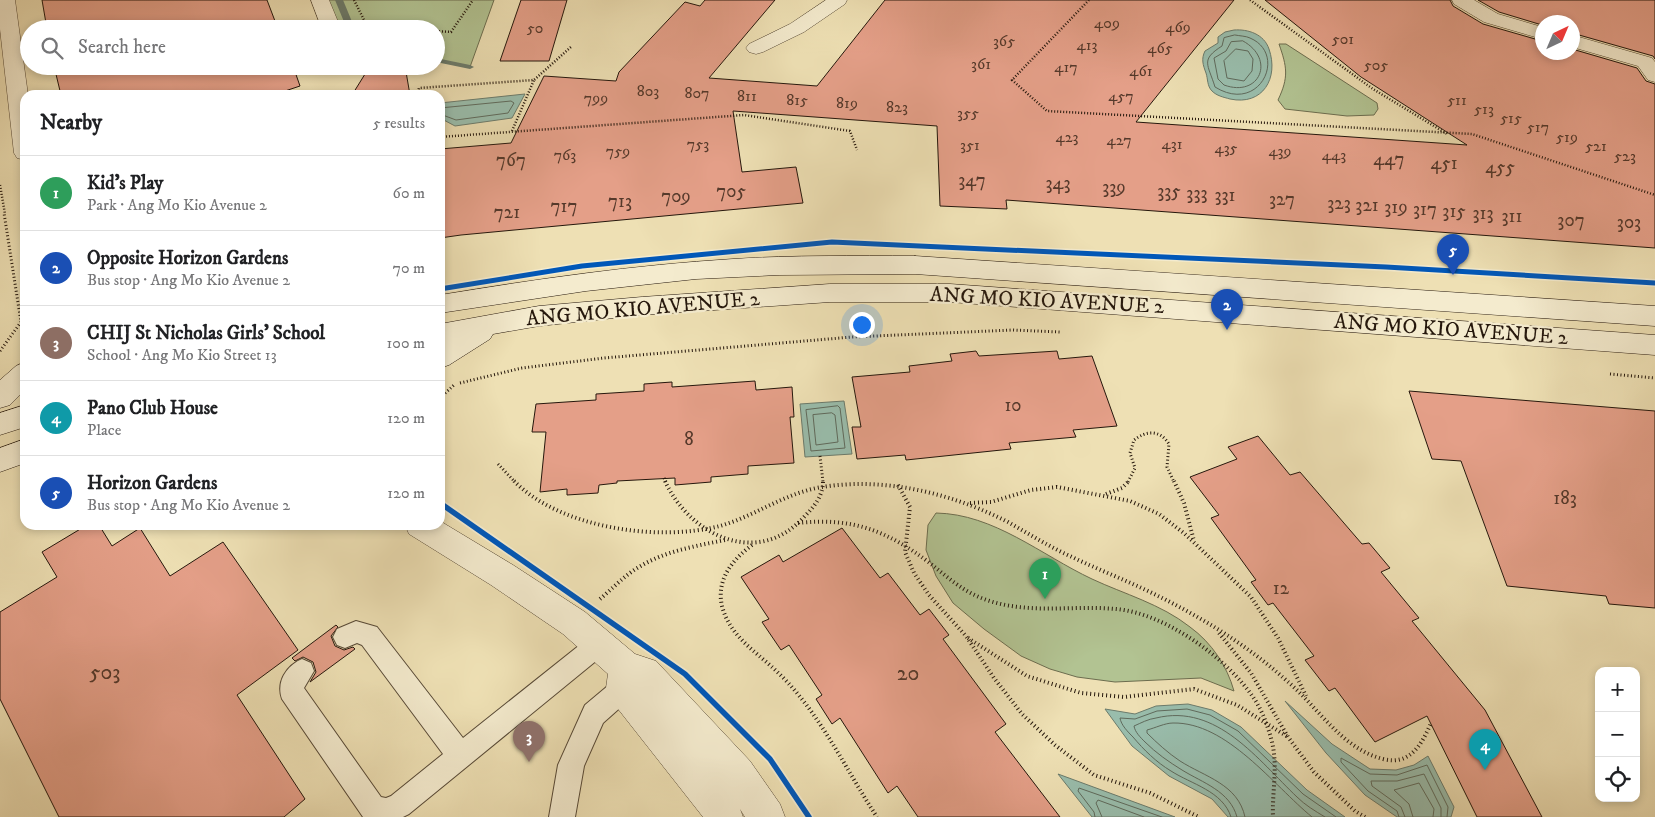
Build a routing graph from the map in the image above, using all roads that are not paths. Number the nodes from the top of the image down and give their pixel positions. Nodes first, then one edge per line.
1 (6, 0) edge
2 (320, 0) edge
3 (838, 0) edge
4 (1461, 0) edge
5 (328, 20) edge
6 (1535, 31) edge
7 (1580, 43) edge
8 (756, 48) dead end
9 (1652, 64) edge
10 (20, 121) joint
11 (0, 128) edge
12 (445, 303) edge
13 (1655, 316) edge
14 (493, 324) junction
15 (445, 333) edge
16 (1655, 345) edge
17 (445, 355) edge
18 (20, 378) edge
19 (0, 396) edge
20 (20, 418) edge
21 (0, 424) edge
22 (20, 453) edge
23 (0, 460) edge
24 (428, 530) edge
25 (345, 637) dead end
26 (599, 644) junction
27 (302, 671) dead end
28 (630, 676) junction
29 (461, 757) junction
30 (562, 817) edge
31 (725, 817) edge
32 (767, 817) edge

1 - 10 main road
2 - 5 main road
3 - 8 main road
4 - 6 main road
7 - 9 main road
10 - 11 main road
12 - 13 main road, ANG MO KIO AVENUE 2
14 - 15 main road, ANG MO KIO AVENUE 2
14 - 16 main road, ANG MO KIO AVENUE 2
14 - 17 main road
18 - 19 main road
20 - 21 main road
22 - 23 main road
24 - 26 main road
25 - 29 lane
26 - 28 main road
26 - 29 lane
27 - 29 lane
28 - 30 lane
28 - 31 main road
28 - 32 main road

